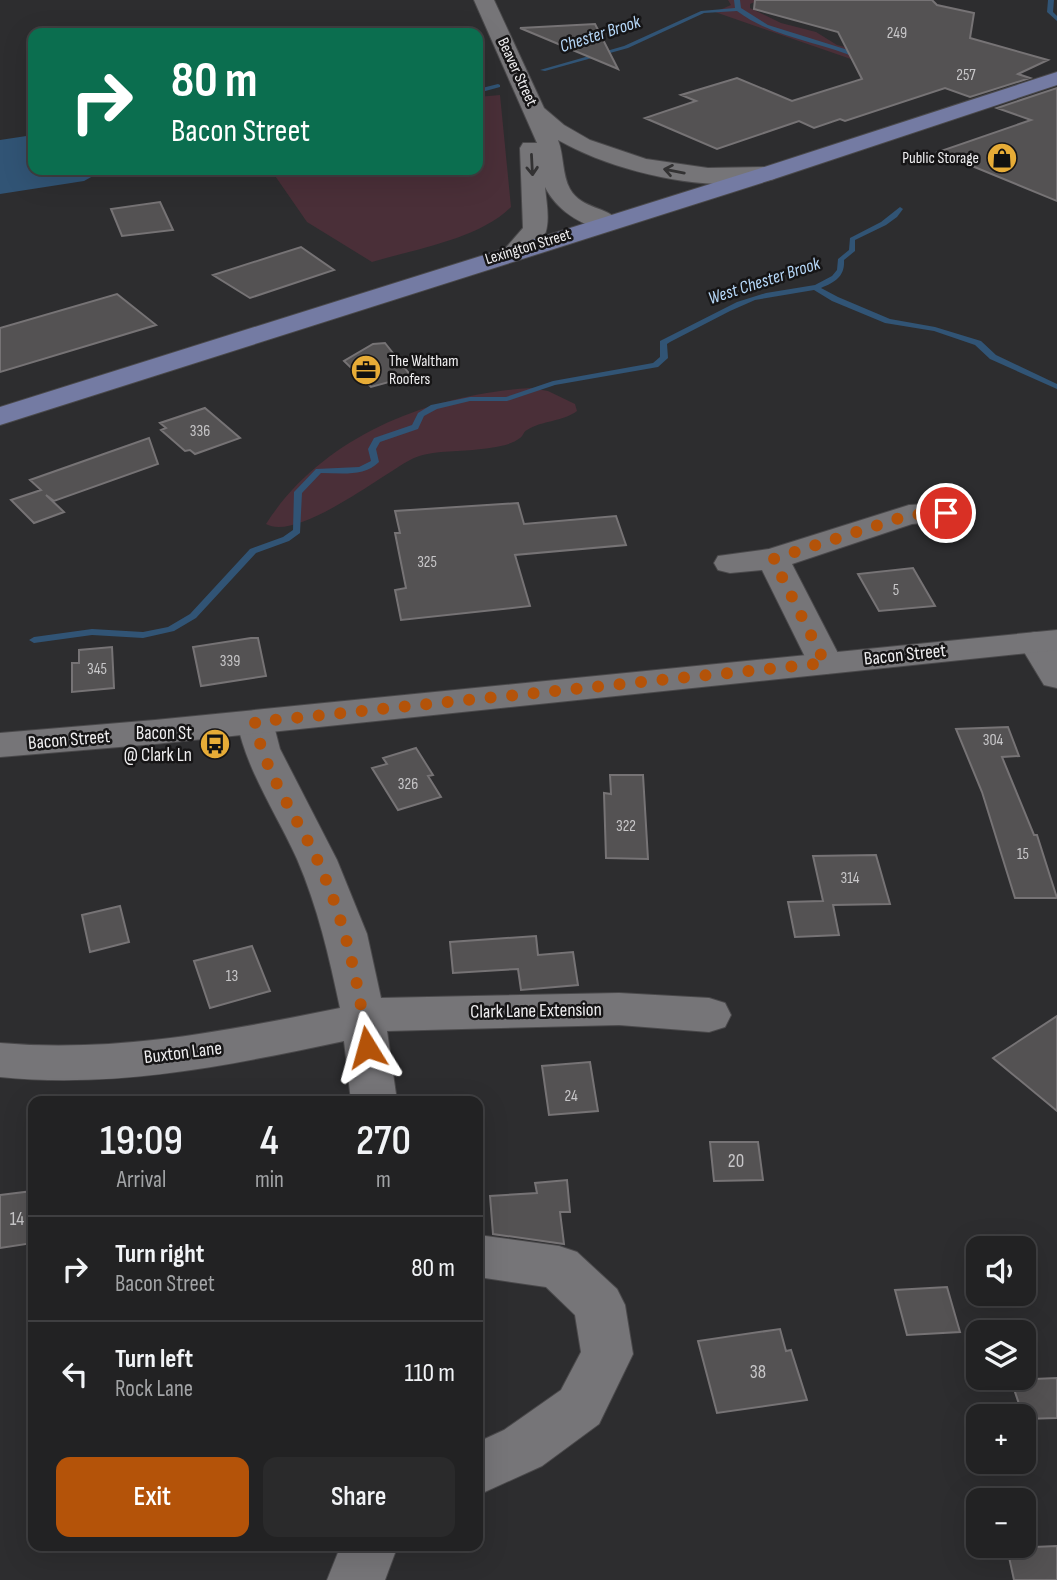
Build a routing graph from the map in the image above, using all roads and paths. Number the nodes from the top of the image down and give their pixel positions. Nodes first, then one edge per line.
1 (484, 0) edge
2 (1057, 78) edge
3 (532, 105) junction
4 (766, 174) junction
5 (607, 222) junction
6 (516, 251) junction
7 (0, 416) edge
8 (946, 513) dead end
9 (773, 559) junction
10 (730, 564) dead end
11 (1046, 641) edge
12 (825, 663) junction
13 (1057, 677) edge
14 (255, 722) junction
15 (0, 745) edge
16 (709, 1015) dead end
17 (363, 1018) junction
18 (0, 1060) edge
19 (373, 1096) edge
20 (483, 1257) edge
21 (483, 1467) edge
22 (368, 1551) edge
23 (356, 1580) edge

1 - 3 main road, Beaver Street
2 - 4 main road, Lexington Street
4 -> 3 main road
3 - 5 main road, Beaver Street
3 -> 6 main road
4 - 5 main road, Lexington Street
5 - 6 main road, Lexington Street
6 - 7 main road, Lexington Street
8 - 9 main road
9 - 10 main road
9 - 12 main road
11 - 12 main road, Bacon Street
11 - 13 main road
12 - 14 main road, Bacon Street
14 - 15 main road, Bacon Street
14 - 17 main road
16 - 17 main road, Clark Lane Extension
17 - 18 main road, Buxton Lane
17 - 19 main road
20 - 21 main road
22 - 23 main road

